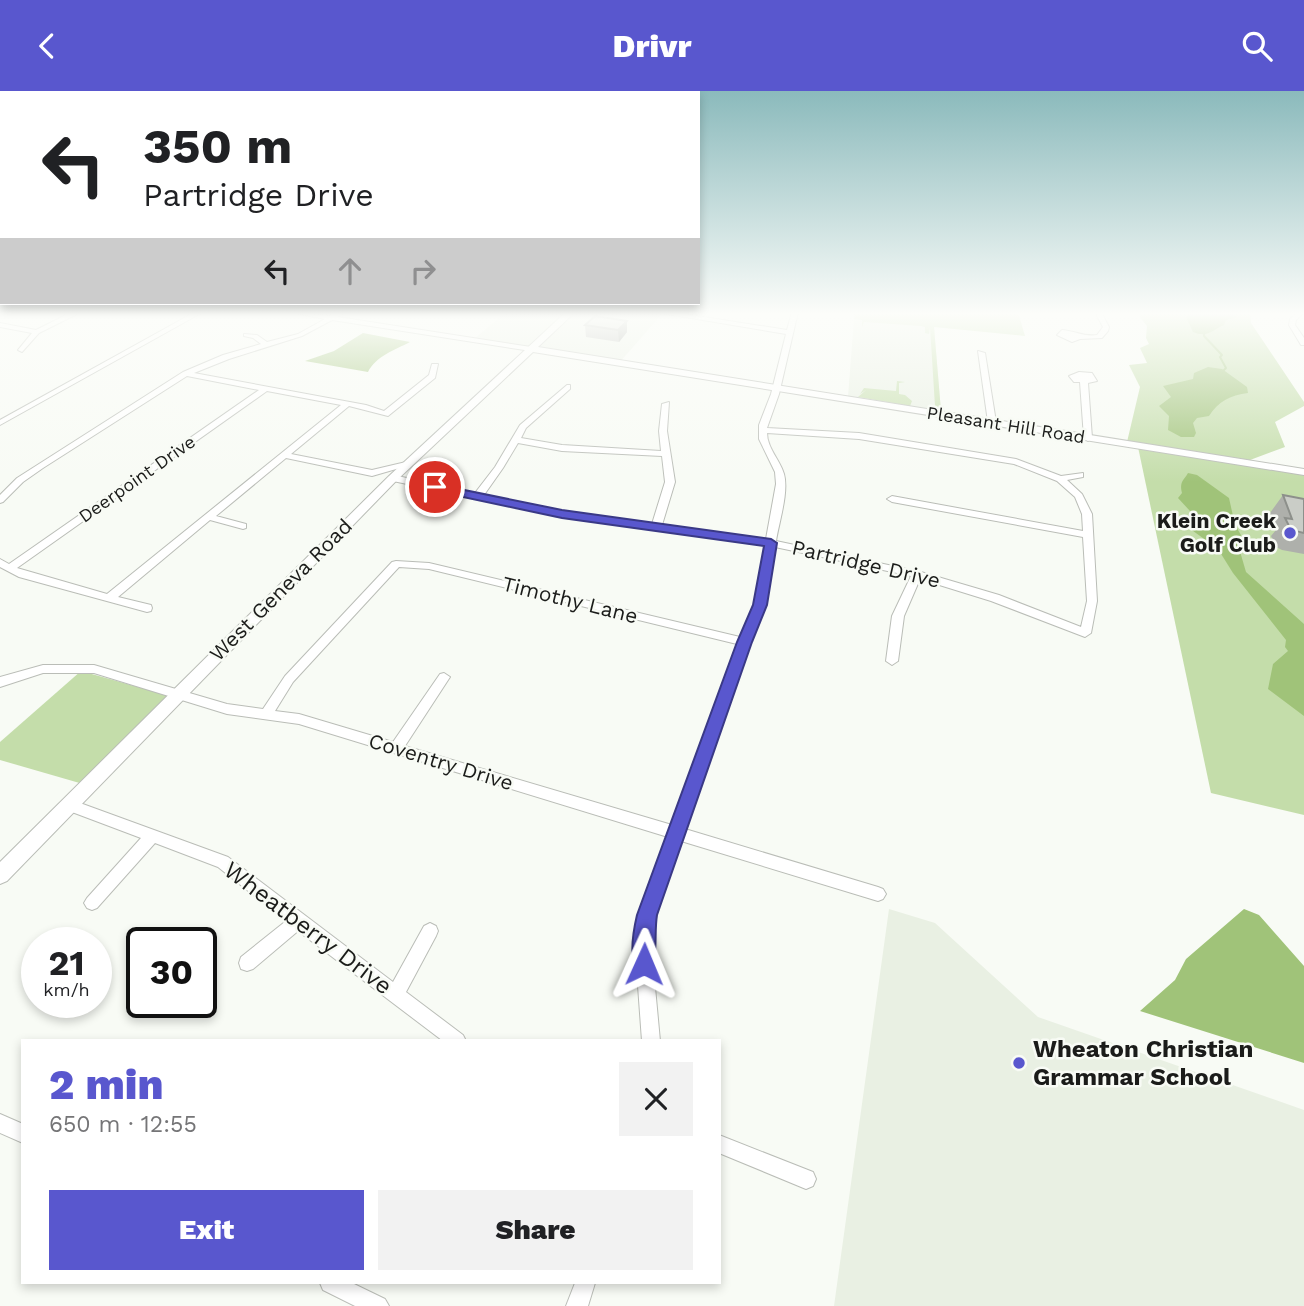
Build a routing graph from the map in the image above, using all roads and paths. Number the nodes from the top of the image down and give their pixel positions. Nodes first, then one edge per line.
1 (98, 369) edge
2 (198, 369) edge
3 (434, 369) edge
4 (510, 369) edge
5 (655, 369) edge
6 (781, 369) edge
7 (984, 369) edge
8 (186, 374) junction
9 (1084, 382) dead end
10 (567, 387) dead end
11 (776, 388) junction
12 (265, 389) junction
13 (347, 404) junction
14 (666, 404) dead end
15 (385, 414) joint
16 (992, 422) junction
17 (0, 423) edge
18 (763, 430) junction
19 (1088, 438) junction
20 (514, 440) junction
21 (666, 454) junction
22 (284, 455) junction
23 (406, 465) junction
24 (1304, 472) edge
25 (372, 473) junction
26 (1080, 474) dead end
27 (393, 478) junction
28 (1060, 479) junction
29 (380, 490) junction
30 (477, 497) junction
31 (892, 499) dead end
32 (0, 500) edge
33 (209, 517) junction
34 (243, 526) dead end
35 (656, 528) junction
36 (1088, 535) junction
37 (771, 543) junction
38 (4, 566) edge
39 (917, 574) junction
40 (109, 598) junction
41 (147, 608) dead end
42 (744, 642) junction
43 (892, 661) dead end
44 (444, 677) dead end
45 (0, 682) edge
46 (177, 695) junction
47 (267, 714) junction
48 (396, 748) junction
49 (69, 805) junction
50 (676, 832) junction
51 (153, 835) junction
52 (0, 875) edge
53 (878, 894) dead end
54 (93, 903) dead end
55 (298, 921) junction
56 (430, 931) dead end
57 (247, 963) dead end
58 (395, 995) junction
59 (454, 1039) edge
60 (650, 1039) edge
61 (0, 1123) edge
62 (21, 1133) edge
63 (721, 1145) edge
64 (806, 1178) dead end
65 (332, 1284) edge
66 (585, 1284) edge
67 (377, 1306) edge
68 (578, 1306) edge

1 - 17 street
2 - 8 street
3 - 15 street
4 - 23 main road, West Geneva Road
5 - 11 main road, Pleasant Hill Road
6 - 11 street
7 - 16 street
8 - 12 street
8 - 32 street
9 - 19 street
10 - 20 street
11 - 16 main road, Pleasant Hill Road
11 - 18 street
12 - 13 street
12 - 38 street, Deerpoint Drive
13 - 15 street
13 - 22 street
14 - 21 street
16 - 19 main road, Pleasant Hill Road
18 - 28 street
18 - 37 street
19 - 24 main road, Pleasant Hill Road
20 - 21 street
20 - 30 street
21 - 35 street
22 - 25 street
22 - 33 street
23 - 25 street
23 - 27 main road, West Geneva Road
25 - 29 street
26 - 28 street
27 - 29 main road, West Geneva Road
27 - 30 street, Partridge Drive
28 - 36 street
29 - 46 main road, West Geneva Road
30 - 35 street, Partridge Drive
31 - 36 street
33 - 34 street
33 - 40 street
35 - 37 street, Partridge Drive
36 - 39 street, Partridge Drive
37 - 39 street, Partridge Drive
37 - 42 street
38 - 40 street
39 - 43 street
40 - 41 street
42 - 47 street, Timothy Lane
42 - 50 street
44 - 48 street
45 - 46 street, Coventry Drive
46 - 47 street, Coventry Drive
46 - 49 main road, West Geneva Road
47 - 48 street, Coventry Drive
48 - 50 street, Coventry Drive
49 - 51 street, Wheatberry Drive
49 - 52 main road, West Geneva Road
50 - 53 street, Coventry Drive
50 - 60 street
51 - 54 street
51 - 55 street, Wheatberry Drive
55 - 57 street
55 - 58 street, Wheatberry Drive
56 - 58 street
58 - 59 street, Wheatberry Drive
61 - 62 street
63 - 64 street
65 - 67 street
66 - 68 street

